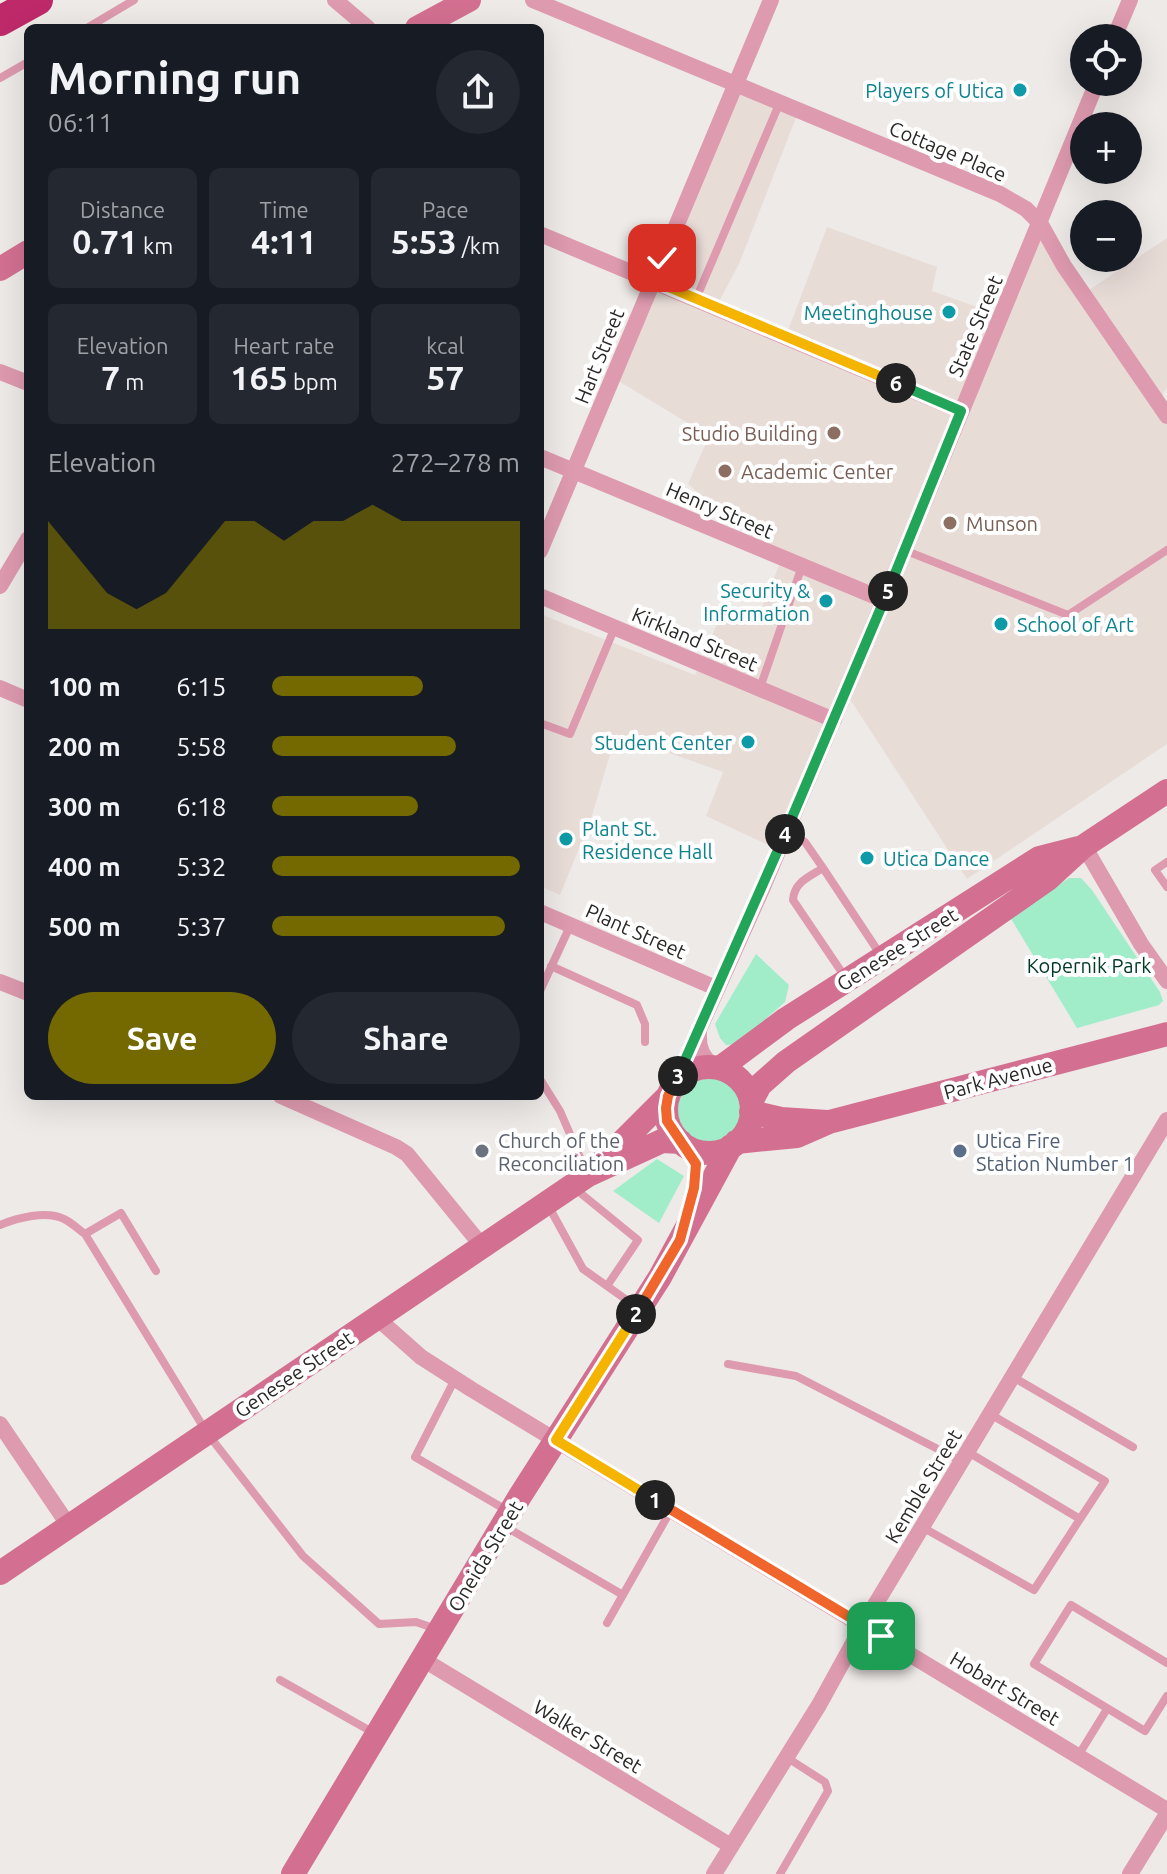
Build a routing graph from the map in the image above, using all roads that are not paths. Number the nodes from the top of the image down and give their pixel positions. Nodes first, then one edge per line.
1 (38, 0) edge
2 (134, 0) edge
3 (335, 0) edge
4 (469, 0) edge
5 (533, 0) edge
6 (771, 0) edge
7 (1130, 0) edge
8 (0, 21) edge
9 (94, 24) edge
10 (363, 24) edge
11 (424, 24) edge
12 (1120, 24) edge
13 (24, 64) edge
14 (0, 78) edge
15 (736, 83) junction
16 (1091, 96) edge
17 (780, 102) junction
18 (1040, 223) junction
19 (544, 236) edge
20 (24, 254) edge
21 (0, 269) edge
22 (652, 280) junction
23 (696, 299) junction
24 (0, 372) edge
25 (24, 381) edge
26 (961, 411) junction
27 (1166, 412) edge
28 (544, 459) edge
29 (573, 470) junction
30 (544, 541) edge
31 (24, 546) edge
32 (904, 550) junction
33 (1167, 550) edge
34 (802, 566) junction
35 (0, 586) edge
36 (544, 598) edge
37 (884, 600) junction
38 (615, 627) junction
39 (0, 688) edge
40 (760, 688) junction
41 (24, 698) edge
42 (834, 720) junction
43 (544, 724) edge
44 (1167, 791) edge
45 (786, 832) junction
46 (1084, 846) junction
47 (1167, 862) edge
48 (823, 868) junction
49 (1167, 887) edge
50 (544, 914) edge
51 (571, 924) junction
52 (882, 958) junction
53 (551, 966) junction
54 (847, 981) junction
55 (1167, 981) edge
56 (0, 982) edge
57 (544, 982) edge
58 (716, 988) junction
59 (24, 991) edge
60 (699, 1026) junction
61 (1167, 1034) edge
62 (645, 1042) dead end
63 (717, 1068) junction
64 (544, 1085) edge
65 (672, 1089) junction
66 (309, 1101) edge
67 (751, 1107) junction
68 (1167, 1120) edge
69 (829, 1122) junction
70 (683, 1144) junction
71 (733, 1144) junction
72 (580, 1181) junction
73 (547, 1203) junction
74 (0, 1225) edge
75 (85, 1234) junction
76 (680, 1240) junction
77 (482, 1246) junction
78 (156, 1271) dead end
79 (607, 1286) junction
80 (639, 1309) junction
81 (377, 1318) junction
82 (728, 1364) dead end
83 (1012, 1377) junction
84 (455, 1379) junction
85 (990, 1414) junction
86 (0, 1424) edge
87 (207, 1433) junction
88 (556, 1440) junction
89 (1133, 1447) dead end
90 (964, 1457) junction
91 (671, 1510) junction
92 (1080, 1519) junction
93 (507, 1520) junction
94 (69, 1526) junction
95 (922, 1527) junction
96 (0, 1573) edge
97 (623, 1595) junction
98 (607, 1623) dead end
99 (863, 1625) junction
100 (441, 1631) junction
101 (424, 1660) junction
102 (1167, 1663) edge
103 (280, 1680) dead end
104 (1167, 1696) edge
105 (1107, 1709) junction
106 (378, 1735) junction
107 (1078, 1756) junction
108 (786, 1757) junction
109 (1167, 1812) edge
110 (731, 1846) junction
111 (293, 1874) edge
112 (714, 1874) edge
113 (780, 1874) edge
114 (1130, 1874) edge

1 - 8 highway
2 - 9 lane
3 - 10 street
4 - 11 main road
5 - 15 street, Cottage Place
6 - 15 street, Hart Street
7 - 12 street
13 - 14 lane
15 - 17 street, Cottage Place
15 - 22 street, Hart Street
16 - 18 street, State Street
17 - 18 street, Cottage Place
17 - 23 lane
18 - 26 street, State Street
18 - 27 street, Cottage Place
19 - 22 street
20 - 21 main road
22 - 23 street
22 - 29 street, Hart Street
23 - 26 street
24 - 25 street
26 - 32 street, State Street
28 - 29 street, Henry Street
29 - 30 street, Hart Street
29 - 34 street, Henry Street
31 - 35 street
32 - 33 lane
32 - 37 street, State Street
34 - 37 street, Henry Street
34 - 40 lane
36 - 38 street, Kirkland Street
37 - 42 street, State Street
38 - 40 street, Kirkland Street
38 - 43 lane
39 - 41 street
40 - 42 street, Kirkland Street
42 - 45 street, State Street
44 - 46 main road, Genesee Street
45 - 48 lane
45 - 58 street, State Street
46 - 52 main road, Genesee Street
46 - 55 street
46 - 67 main road, Genesee Street
47 - 49 lane
48 - 52 lane
48 - 54 lane
50 - 51 street, Plant Street
51 - 53 lane
51 - 58 street, Plant Street
52 - 54 main road, Genesee Street
53 - 57 lane
53 - 62 lane
54 - 63 main road, Genesee Street
56 - 59 street
58 - 60 street, State Street
60 - 63 street
60 - 65 street, State Street
61 - 69 main road, Park Avenue
63 - 65 main road
63 - 67 main road
64 - 72 lane
65 - 70 main road
65 - 72 main road, Genesee Street
66 - 77 street
67 - 69 main road, Park Avenue
67 - 71 main road
68 - 83 street, Kemble Street
69 - 71 main road, Park Avenue
70 - 71 main road
70 - 72 main road, Genesee Street
70 - 76 main road, Oneida Street
71 - 76 main road, Oneida Street
72 - 73 main road, Genesee Street
72 - 79 lane
73 - 77 main road, Genesee Street
73 - 79 lane
74 - 75 lane
75 - 78 lane
75 - 87 lane
76 - 80 main road, Oneida Street
77 - 81 main road, Genesee Street
79 - 80 lane
80 - 88 main road, Oneida Street
81 - 84 street, Hobart Street
81 - 87 main road, Genesee Street
82 - 90 lane
83 - 85 street, Kemble Street
83 - 89 lane
84 - 88 street, Hobart Street
84 - 93 lane
85 - 90 street, Kemble Street
85 - 92 lane
86 - 94 street
87 - 94 main road, Genesee Street
87 - 100 lane
88 - 91 street, Hobart Street
88 - 93 main road, Oneida Street
90 - 92 lane
90 - 95 street, Kemble Street
91 - 97 lane
91 - 99 street, Hobart Street
92 - 95 lane
93 - 97 lane
93 - 100 main road, Oneida Street
94 - 96 main road, Genesee Street
95 - 99 street, Kemble Street
97 - 98 lane
99 - 107 street, Hobart Street
99 - 108 street, Kemble Street
100 - 101 main road, Oneida Street
101 - 106 main road, Oneida Street
101 - 110 street, Walker Street
102 - 105 lane
103 - 106 lane
104 - 105 lane
105 - 107 lane
106 - 111 main road, Oneida Street
107 - 109 street, Hobart Street
108 - 110 street, Kemble Street
108 - 113 lane
109 - 114 street
110 - 112 street, Kemble Street

